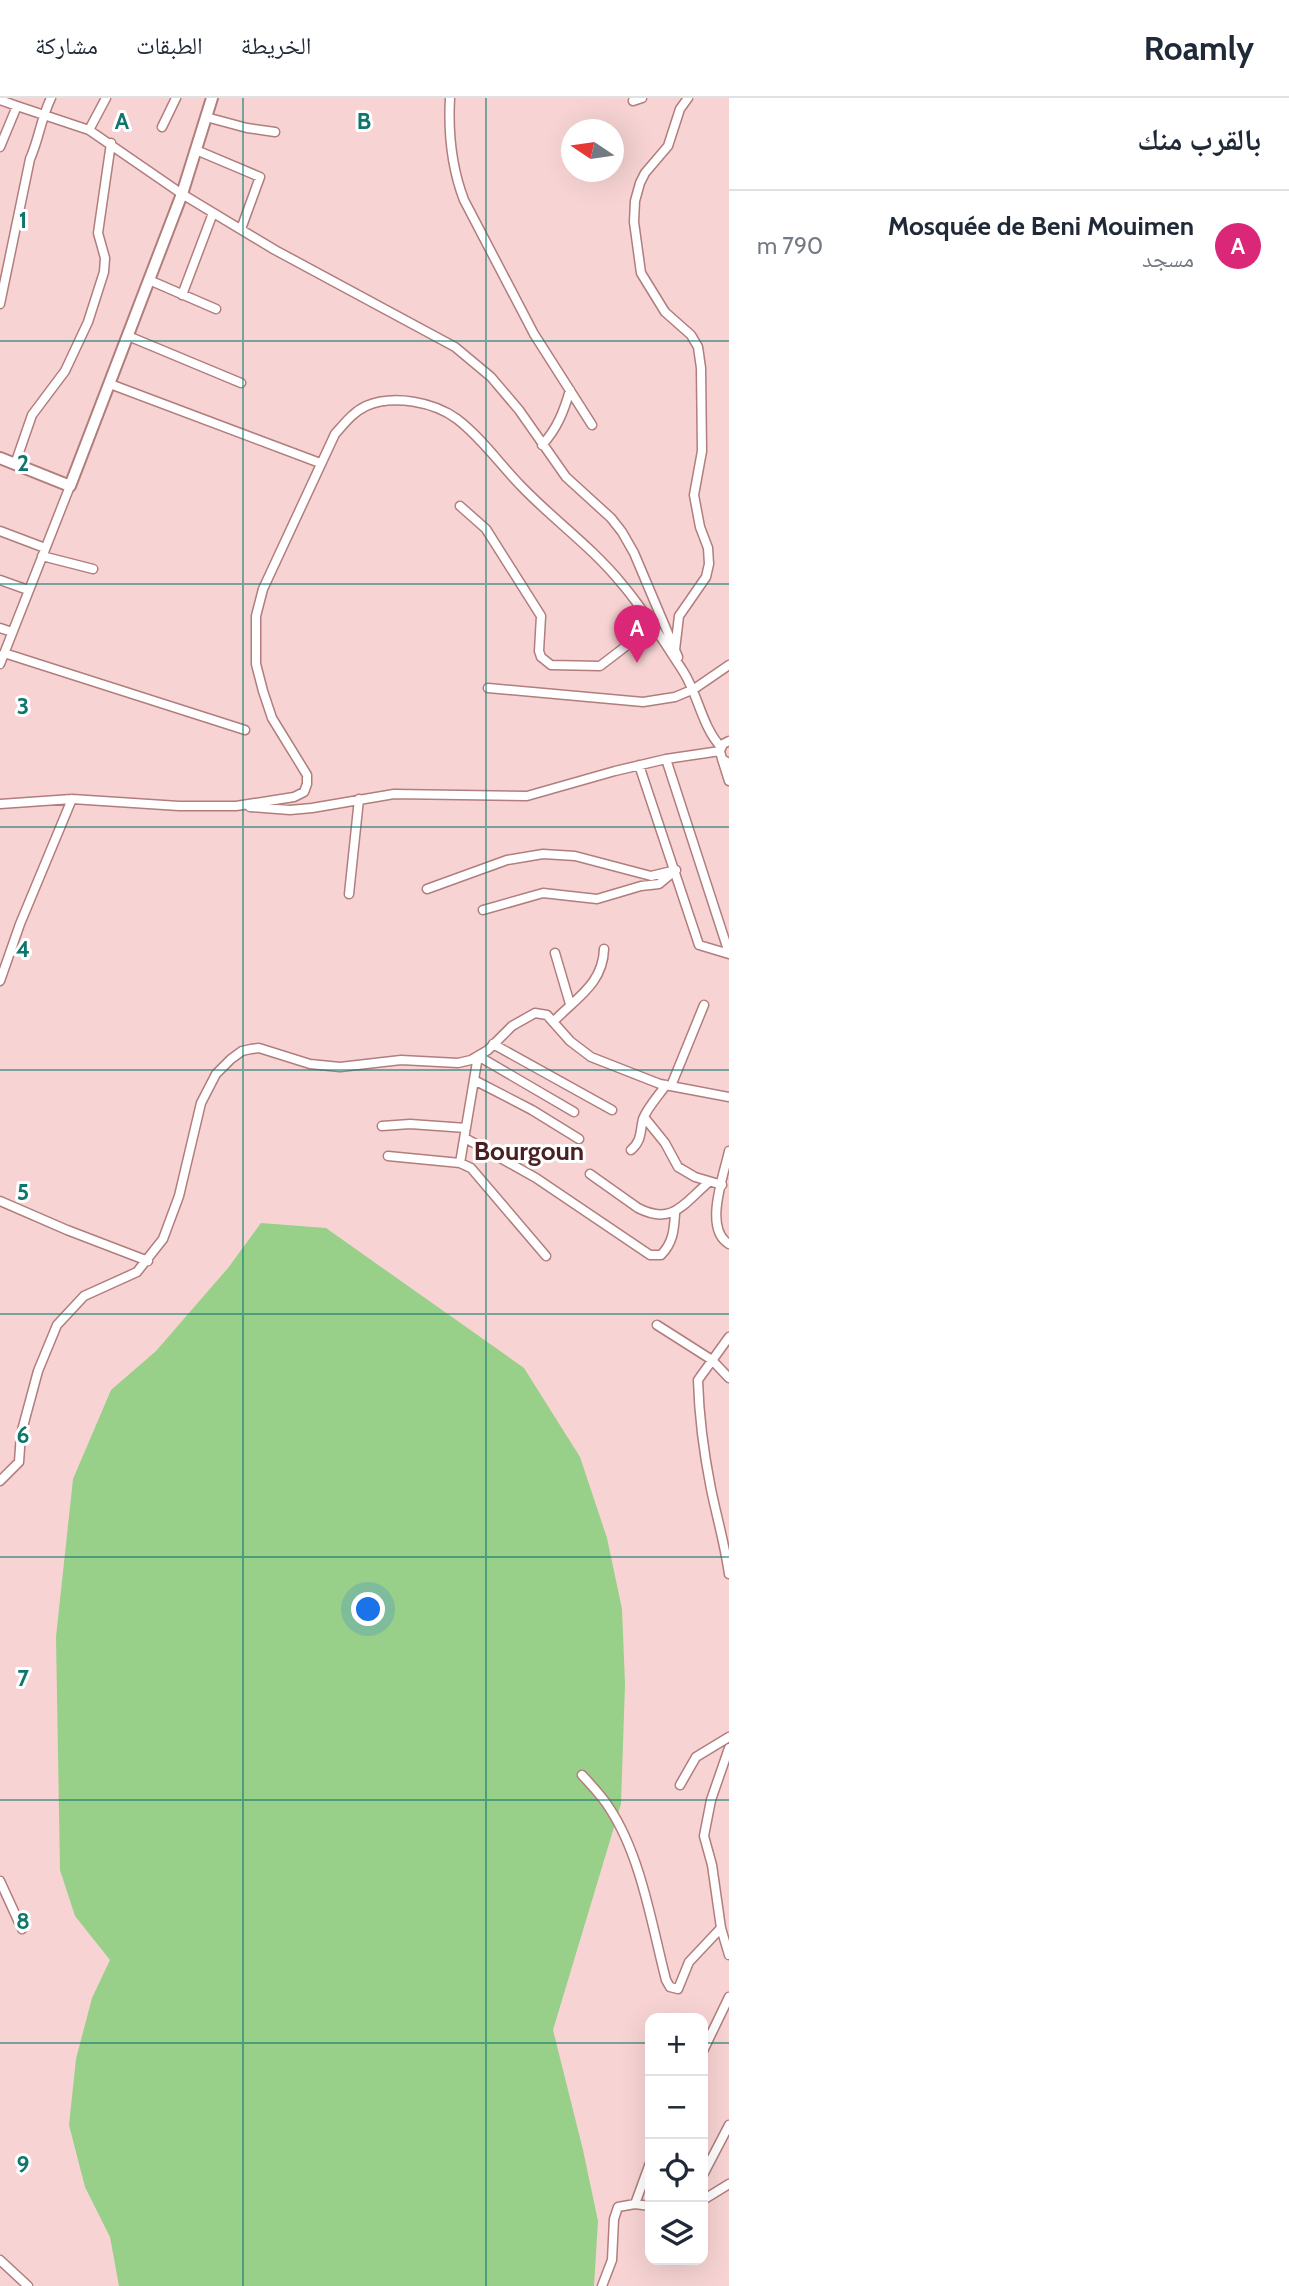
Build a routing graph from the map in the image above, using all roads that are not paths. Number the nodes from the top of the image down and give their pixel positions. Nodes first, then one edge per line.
1 (51, 98) edge
2 (106, 98) edge
3 (176, 98) edge
4 (212, 98) edge
5 (450, 98) edge
6 (688, 98) edge
7 (3, 100) edge
8 (17, 106) junction
9 (43, 114) junction
10 (206, 117) junction
11 (162, 127) dead end
12 (89, 130) junction
13 (275, 132) dead end
14 (111, 143) junction
15 (0, 147) edge
16 (196, 150) junction
17 (182, 194) junction
18 (213, 213) junction
19 (241, 229) junction
20 (149, 280) junction
21 (182, 295) junction
22 (0, 304) edge
23 (216, 309) dead end
24 (128, 336) junction
25 (241, 383) dead end
26 (110, 384) junction
27 (570, 390) junction
28 (592, 425) dead end
29 (542, 445) junction
30 (0, 458) edge
31 (320, 463) junction
32 (15, 464) junction
33 (70, 486) junction
34 (460, 506) dead end
35 (0, 531) edge
36 (43, 552) junction
37 (93, 569) dead end
38 (0, 580) edge
39 (29, 590) junction
40 (638, 606) junction
41 (0, 628) edge
42 (12, 632) junction
43 (675, 650) junction
44 (4, 653) junction
45 (0, 664) edge
46 (729, 665) edge
47 (684, 673) junction
48 (488, 688) dead end
49 (694, 689) junction
50 (245, 730) dead end
51 (725, 750) edge
52 (666, 759) junction
53 (639, 765) junction
54 (729, 781) edge
55 (72, 799) junction
56 (359, 799) junction
57 (0, 804) edge
58 (236, 806) junction
59 (676, 870) junction
60 (427, 889) dead end
61 (349, 894) dead end
62 (483, 910) dead end
63 (604, 949) dead end
64 (555, 953) dead end
65 (729, 954) edge
66 (0, 981) edge
67 (570, 1004) junction
68 (704, 1006) dead end
69 (553, 1022) junction
70 (494, 1044) junction
71 (478, 1056) junction
72 (474, 1080) junction
73 (669, 1086) junction
74 (729, 1097) edge
75 (612, 1110) dead end
76 (573, 1112) dead end
77 (643, 1117) junction
78 (382, 1126) dead end
79 (466, 1128) junction
80 (465, 1138) junction
81 (579, 1139) dead end
82 (631, 1150) dead end
83 (729, 1151) edge
84 (388, 1156) dead end
85 (460, 1163) junction
86 (590, 1174) dead end
87 (709, 1182) junction
88 (722, 1185) junction
89 (0, 1201) edge
90 (675, 1214) junction
91 (729, 1244) edge
92 (546, 1256) dead end
93 (148, 1261) junction
94 (657, 1325) dead end
95 (729, 1337) edge
96 (712, 1360) junction
97 (729, 1378) edge
98 (0, 1481) edge
99 (729, 1574) edge
100 (729, 1737) edge
101 (729, 1748) edge
102 (582, 1775) dead end
103 (680, 1785) dead end
104 (0, 1881) edge
105 (721, 1928) junction
106 (22, 1929) dead end
107 (729, 1955) edge
108 (729, 1997) edge
109 (708, 2041) edge
110 (729, 2125) edge
111 (708, 2165) edge
112 (645, 2177) edge
113 (729, 2184) edge
114 (708, 2197) edge
115 (635, 2204) junction
116 (645, 2205) edge
117 (3, 2262) edge
118 (0, 2273) edge
119 (28, 2286) edge
120 (603, 2286) edge

1 - 9 street
2 - 12 street
3 - 11 street
4 - 10 street
5 - 27 street
6 - 43 street
7 - 8 street
8 - 9 street
8 - 15 street
9 - 12 street
9 - 22 street
10 - 13 street
10 - 16 street
12 - 14 street
14 - 17 street
14 - 32 street
16 - 17 street
16 - 19 street
17 - 18 street
17 - 20 street
18 - 19 street
18 - 21 street
19 - 29 street
20 - 21 street
20 - 24 street
21 - 23 street
24 - 25 street
24 - 26 street
26 - 31 street
26 - 33 street
27 - 28 street
27 - 29 street
29 - 43 street
30 - 32 street
31 - 40 street
31 - 58 street
32 - 33 street
33 - 36 street
34 - 40 street
35 - 36 street
36 - 37 street
36 - 39 street
38 - 39 street
39 - 42 street
40 - 47 street
41 - 42 street
42 - 44 street
43 - 47 street
44 - 45 street
44 - 50 street
46 - 49 street
47 - 49 street
48 - 49 street
49 - 51 street
51 - 52 street
51 - 54 street
52 - 53 street
52 - 65 street
53 - 56 street
53 - 59 street
55 - 57 street
55 - 58 street
55 - 66 street
56 - 58 street
56 - 61 street
59 - 60 street
59 - 62 street
59 - 65 street
63 - 67 street
64 - 67 street
67 - 69 street
68 - 73 street
69 - 70 street
69 - 73 street
70 - 71 street
70 - 75 street
71 - 72 street
71 - 76 street
71 - 93 street
72 - 79 street
72 - 81 street
73 - 74 street
73 - 77 street
77 - 82 street
77 - 87 street
78 - 79 street
79 - 80 street
80 - 85 street
80 - 90 street
83 - 88 street
84 - 85 street
85 - 92 street
86 - 90 street
87 - 88 street
87 - 90 street
88 - 91 street
89 - 93 street
93 - 98 street
94 - 96 street
95 - 96 street
96 - 97 street
96 - 99 street
100 - 103 street
101 - 105 street
102 - 105 street
104 - 106 street
105 - 107 street
108 - 109 street
110 - 111 street
112 - 115 street
113 - 114 street
115 - 116 street
115 - 120 street
117 - 118 street
117 - 119 street

